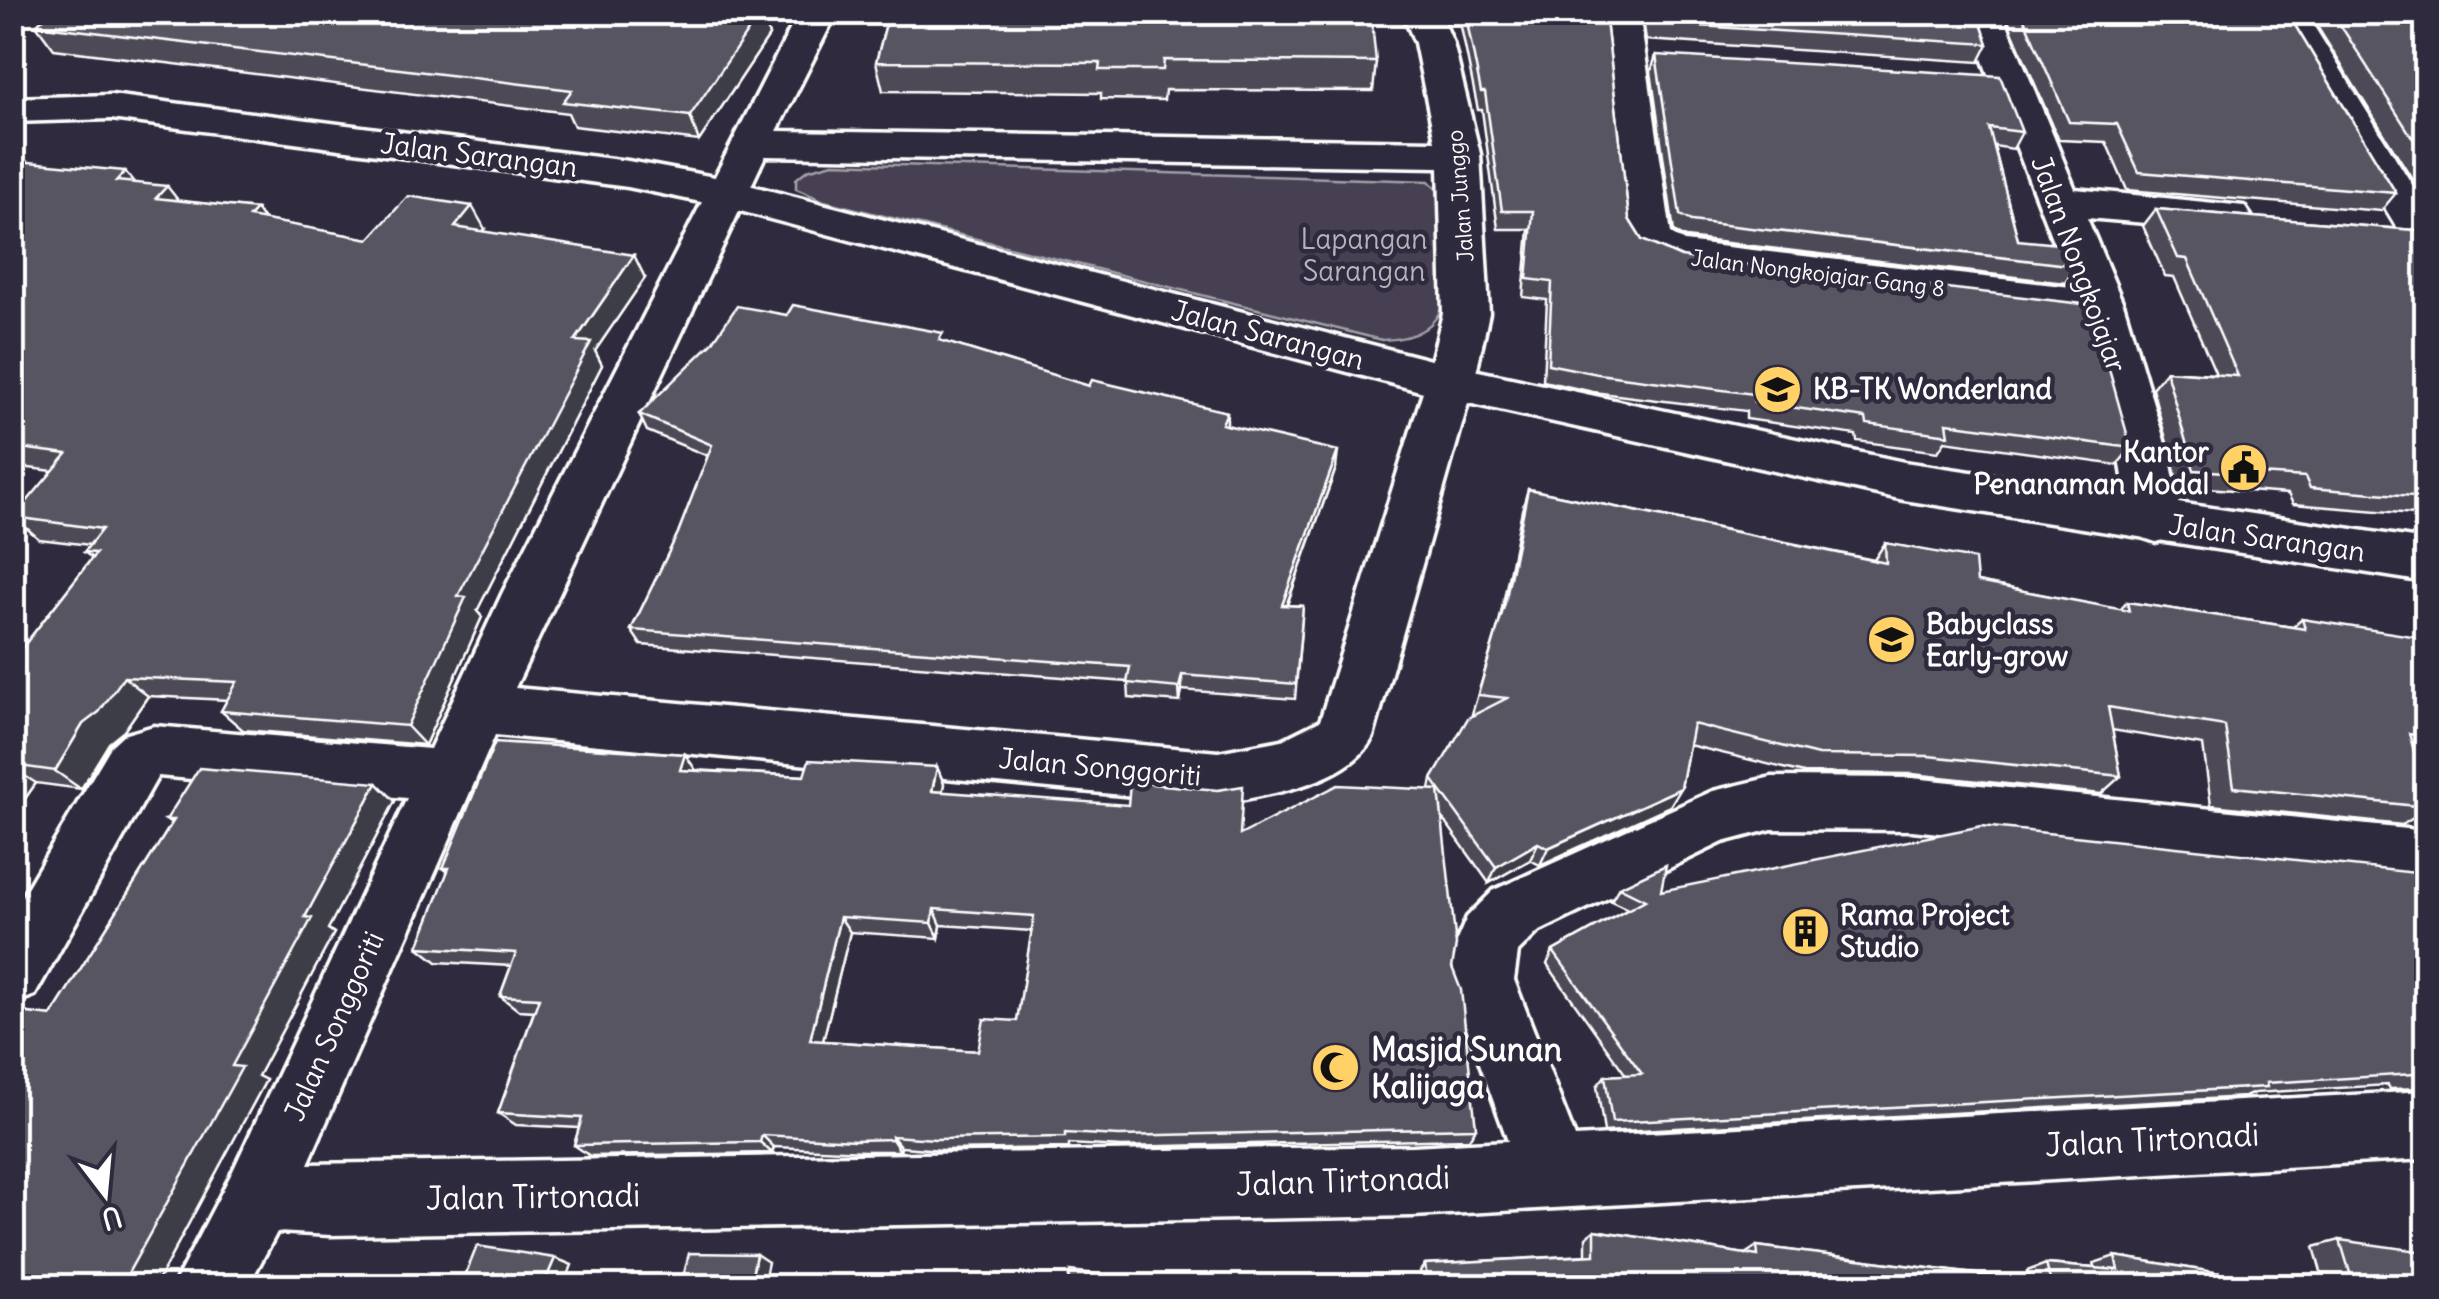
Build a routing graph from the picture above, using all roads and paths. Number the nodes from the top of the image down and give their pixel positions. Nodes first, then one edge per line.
1 (818, 12) edge
2 (1422, 12) edge
3 (1620, 12) edge
4 (1983, 12) edge
5 (2286, 12) edge
6 (12, 77) edge
7 (111, 108) junction
8 (12, 110) edge
9 (752, 143) junction
10 (1459, 154) junction
11 (725, 194) junction
12 (2061, 202) junction
13 (2260, 218) edge
14 (2409, 231) edge
15 (2100, 306) junction
16 (1450, 382) junction
17 (2156, 522) junction
18 (2422, 570) edge
19 (479, 709) junction
20 (448, 776) junction
21 (2426, 860) edge
22 (12, 972) edge
23 (2426, 1125) edge
24 (1554, 1172) junction
25 (258, 1196) junction
26 (210, 1286) edge

1 - 9 street, Jalan Songgoriti
2 - 10 street, Jalan Junggo
3 - 15 street, Jalan Nongkojajar Gang 8
4 - 12 street, Jalan Nongkojajar
5 - 14 street
6 - 7 street, Jalan Sarangan
7 - 8 street, Jalan Sarangan
7 - 11 street, Jalan Sarangan
9 - 10 street
9 - 11 street, Jalan Songgoriti
10 - 16 street, Jalan Junggo
11 - 16 street, Jalan Sarangan
11 - 19 street, Jalan Songgoriti
12 - 13 street
12 - 15 street, Jalan Nongkojajar
15 - 17 street, Jalan Nongkojajar
16 - 17 street, Jalan Sarangan
16 - 19 street, Jalan Songgoriti
17 - 18 street, Jalan Sarangan
19 - 20 street, Jalan Songgoriti
20 - 22 street
20 - 25 street, Jalan Songgoriti
21 - 24 street
23 - 24 street, Jalan Tirtonadi
24 - 25 street, Jalan Tirtonadi
25 - 26 street, Jalan Songgoriti

